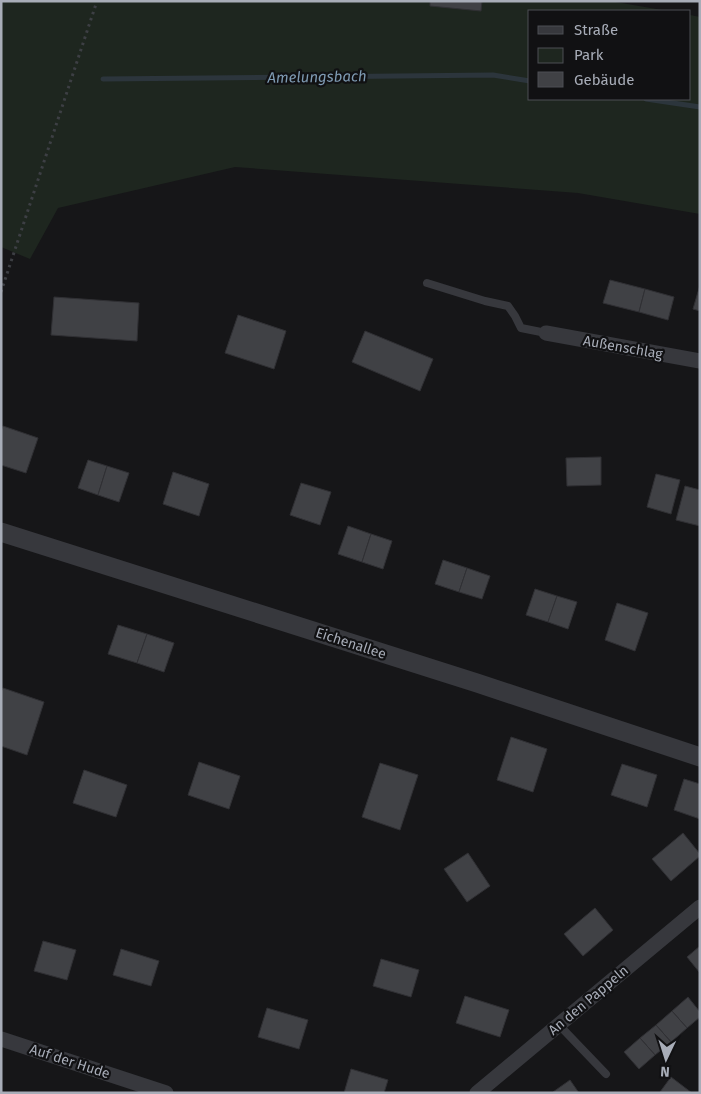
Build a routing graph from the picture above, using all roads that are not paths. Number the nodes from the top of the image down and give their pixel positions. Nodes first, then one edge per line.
1 (427, 282) dead end
2 (546, 333) joint
3 (700, 361) edge
4 (1, 532) edge
5 (700, 757) edge
6 (700, 907) edge
7 (559, 1024) junction
8 (1, 1039) edge
9 (606, 1074) dead end
10 (166, 1093) edge
11 (477, 1093) edge

1 - 2 lane
2 - 3 street, Außenschlag
4 - 5 street, Eichenallee
6 - 7 street, An den Pappeln
7 - 9 lane
7 - 11 street, An den Pappeln
8 - 10 street, Auf der Hude

